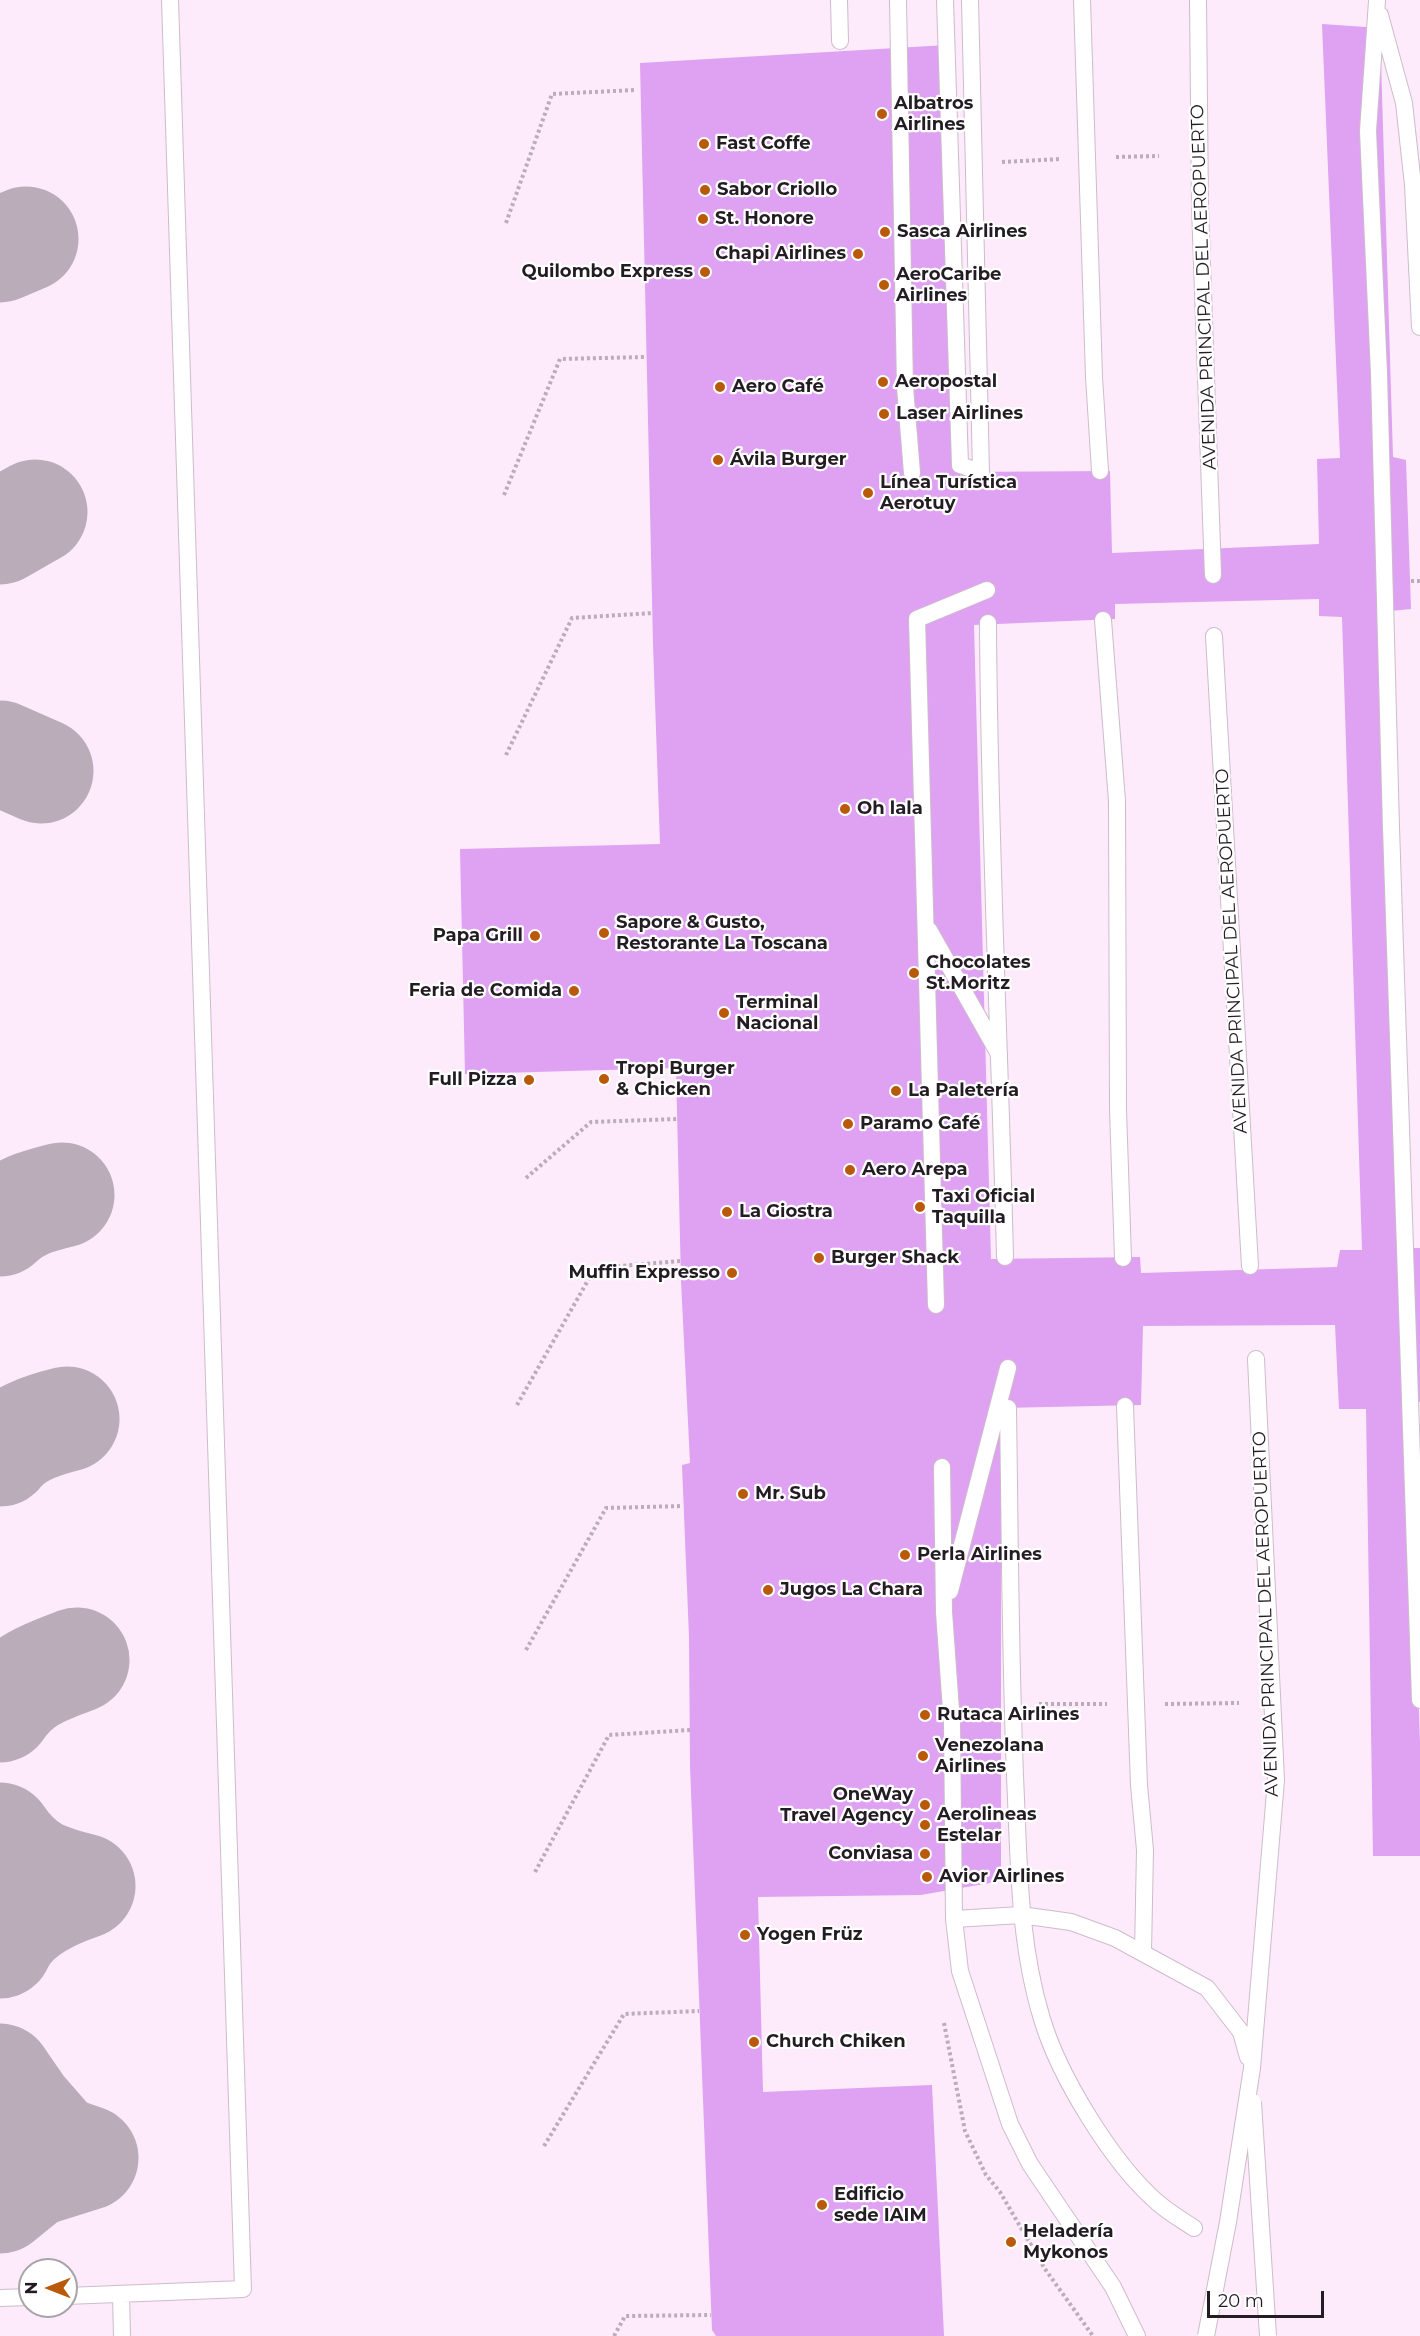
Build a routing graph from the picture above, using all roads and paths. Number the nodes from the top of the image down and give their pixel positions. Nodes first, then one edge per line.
1 (170, 0) edge
2 (839, 0) edge
3 (898, 0) edge
4 (945, 0) edge
5 (970, 0) edge
6 (1082, 0) edge
7 (1198, 0) edge
8 (1376, 1) edge
9 (840, 41) dead end
10 (634, 90) dead end
11 (1159, 156) dead end
12 (1086, 158) junction
13 (972, 163) junction
14 (506, 223) dead end
15 (1420, 327) edge
16 (646, 357) dead end
17 (1100, 471) dead end
18 (912, 474) dead end
19 (504, 495) dead end
20 (1213, 575) dead end
21 (987, 590) dead end
22 (652, 613) dead end
23 (1103, 620) dead end
24 (988, 623) dead end
25 (1214, 636) dead end
26 (506, 755) dead end
27 (927, 927) junction
28 (1000, 1056) junction
29 (677, 1119) dead end
30 (526, 1178) dead end
31 (1005, 1257) dead end
32 (1123, 1258) dead end
33 (681, 1261) dead end
34 (1250, 1266) dead end
35 (936, 1305) dead end
36 (1256, 1359) dead end
37 (1008, 1368) dead end
38 (517, 1405) dead end
39 (1125, 1406) dead end
40 (1008, 1408) dead end
41 (942, 1467) dead end
42 (683, 1506) dead end
43 (944, 1612) junction
44 (526, 1650) dead end
45 (1420, 1700) edge
46 (690, 1730) dead end
47 (535, 1872) dead end
48 (1021, 1915) junction
49 (954, 1920) junction
50 (1143, 1952) junction
51 (699, 2011) dead end
52 (1251, 2068) junction
53 (544, 2146) dead end
54 (1194, 2228) dead end
55 (121, 2294) junction
56 (78, 2296) edge
57 (18, 2297) edge
58 (0, 2298) edge
59 (711, 2315) dead end
60 (122, 2336) edge
61 (614, 2336) edge
62 (1137, 2336) edge
63 (1206, 2336) edge
64 (1268, 2336) edge

1 - 55 lane
2 - 9 lane
3 - 18 lane
4 - 13 lane
5 - 13 lane
6 - 12 lane
7 - 20 lane, AVENIDA PRINCIPAL DEL AEROPUERTO
8 - 15 lane
8 - 45 lane
10 - 14 path
11 - 12 path
12 - 13 path
12 - 17 lane
16 - 19 path
21 - 27 lane
22 - 26 path
23 - 32 lane
24 - 28 lane
25 - 34 lane, AVENIDA PRINCIPAL DEL AEROPUERTO
27 - 28 lane
27 - 35 lane
28 - 31 lane
29 - 30 path
33 - 38 path
36 - 52 lane, AVENIDA PRINCIPAL DEL AEROPUERTO
37 - 43 lane
39 - 50 lane
40 - 48 lane
41 - 43 lane
42 - 44 path
43 - 49 lane
46 - 47 path
48 - 49 lane
48 - 50 lane
48 - 54 lane
49 - 62 lane
50 - 52 lane
51 - 53 path
52 - 63 lane, bridge
52 - 64 lane, AVENIDA PRINCIPAL DEL AEROPUERTO, bridge
55 - 56 lane
55 - 60 lane
57 - 58 lane
59 - 61 path

